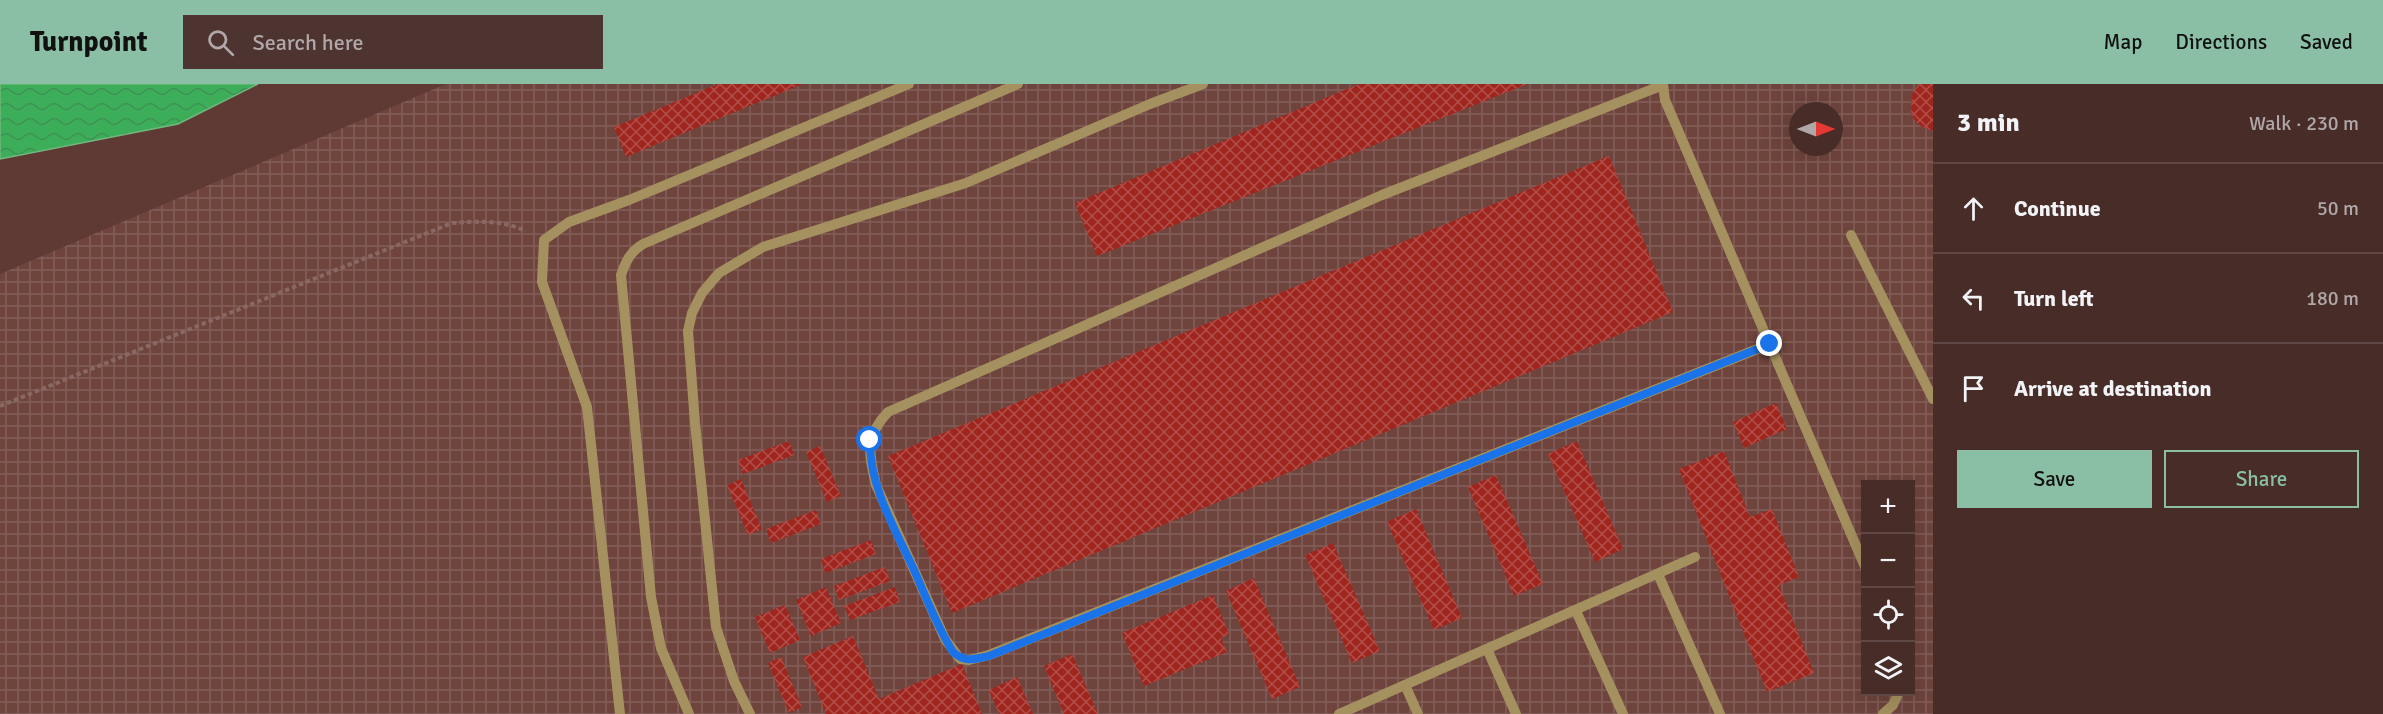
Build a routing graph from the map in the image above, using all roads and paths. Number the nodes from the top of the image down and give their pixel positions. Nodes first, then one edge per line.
1 (909, 84) edge
2 (1018, 84) edge
3 (1203, 84) edge
4 (1663, 84) edge
5 (1851, 235) dead end
6 (544, 240) junction
7 (1770, 344) junction
8 (1932, 396) edge
9 (0, 406) edge
10 (1695, 557) dead end
11 (1861, 557) edge
12 (1658, 574) junction
13 (1576, 611) junction
14 (1487, 649) junction
15 (1405, 685) junction
16 (1897, 696) edge
17 (620, 714) edge
18 (689, 714) edge
19 (750, 714) edge
20 (1339, 714) edge
21 (1418, 714) edge
22 (1516, 714) edge
23 (1623, 714) edge
24 (1719, 714) edge
25 (1883, 714) edge

1 - 6 lane
2 - 18 lane
3 - 19 lane
4 - 7 lane
4 - 7 lane
5 - 8 lane
6 - 9 path
6 - 17 lane
7 - 11 lane
10 - 12 lane
12 - 13 lane
12 - 24 lane
13 - 14 lane
13 - 23 lane
14 - 15 lane
14 - 22 lane
15 - 20 lane
15 - 21 lane
16 - 25 lane

